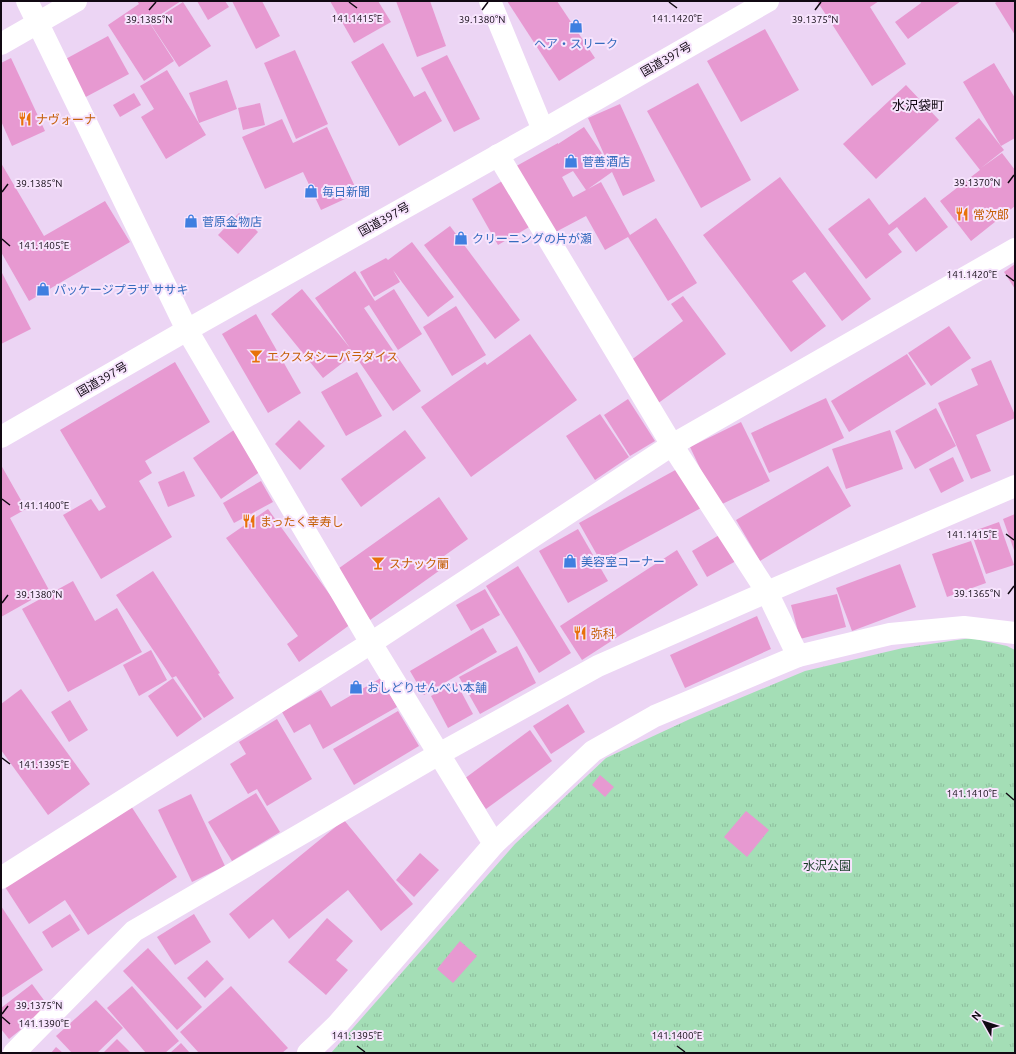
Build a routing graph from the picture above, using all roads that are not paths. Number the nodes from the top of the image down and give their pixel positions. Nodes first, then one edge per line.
1 (27, 1) edge
2 (76, 1) edge
3 (490, 1) edge
4 (768, 1) edge
5 (38, 23) junction
6 (1, 44) edge
7 (543, 130) junction
8 (498, 155) junction
9 (1015, 249) edge
10 (187, 330) junction
11 (1, 437) edge
12 (672, 445) junction
13 (1015, 486) edge
14 (767, 592) junction
15 (1015, 633) edge
16 (371, 643) junction
17 (798, 656) junction
18 (439, 754) junction
19 (494, 844) junction
20 (1, 878) edge
21 (14, 1053) edge
22 (308, 1053) edge

1 - 5 main road
2 - 5 main road
3 - 7 main road
4 - 7 main road, 国道397号
5 - 6 main road
5 - 10 main road
7 - 8 main road, 国道397号
8 - 10 main road, 国道397号
8 - 12 main road
9 - 12 main road
10 - 11 main road, 国道397号
10 - 16 main road
12 - 14 main road
12 - 16 main road
13 - 14 main road
14 - 17 main road
14 - 18 main road
15 - 17 main road
16 - 18 main road
16 - 20 main road
17 - 19 main road
18 - 19 main road
18 - 21 main road
19 - 22 main road

